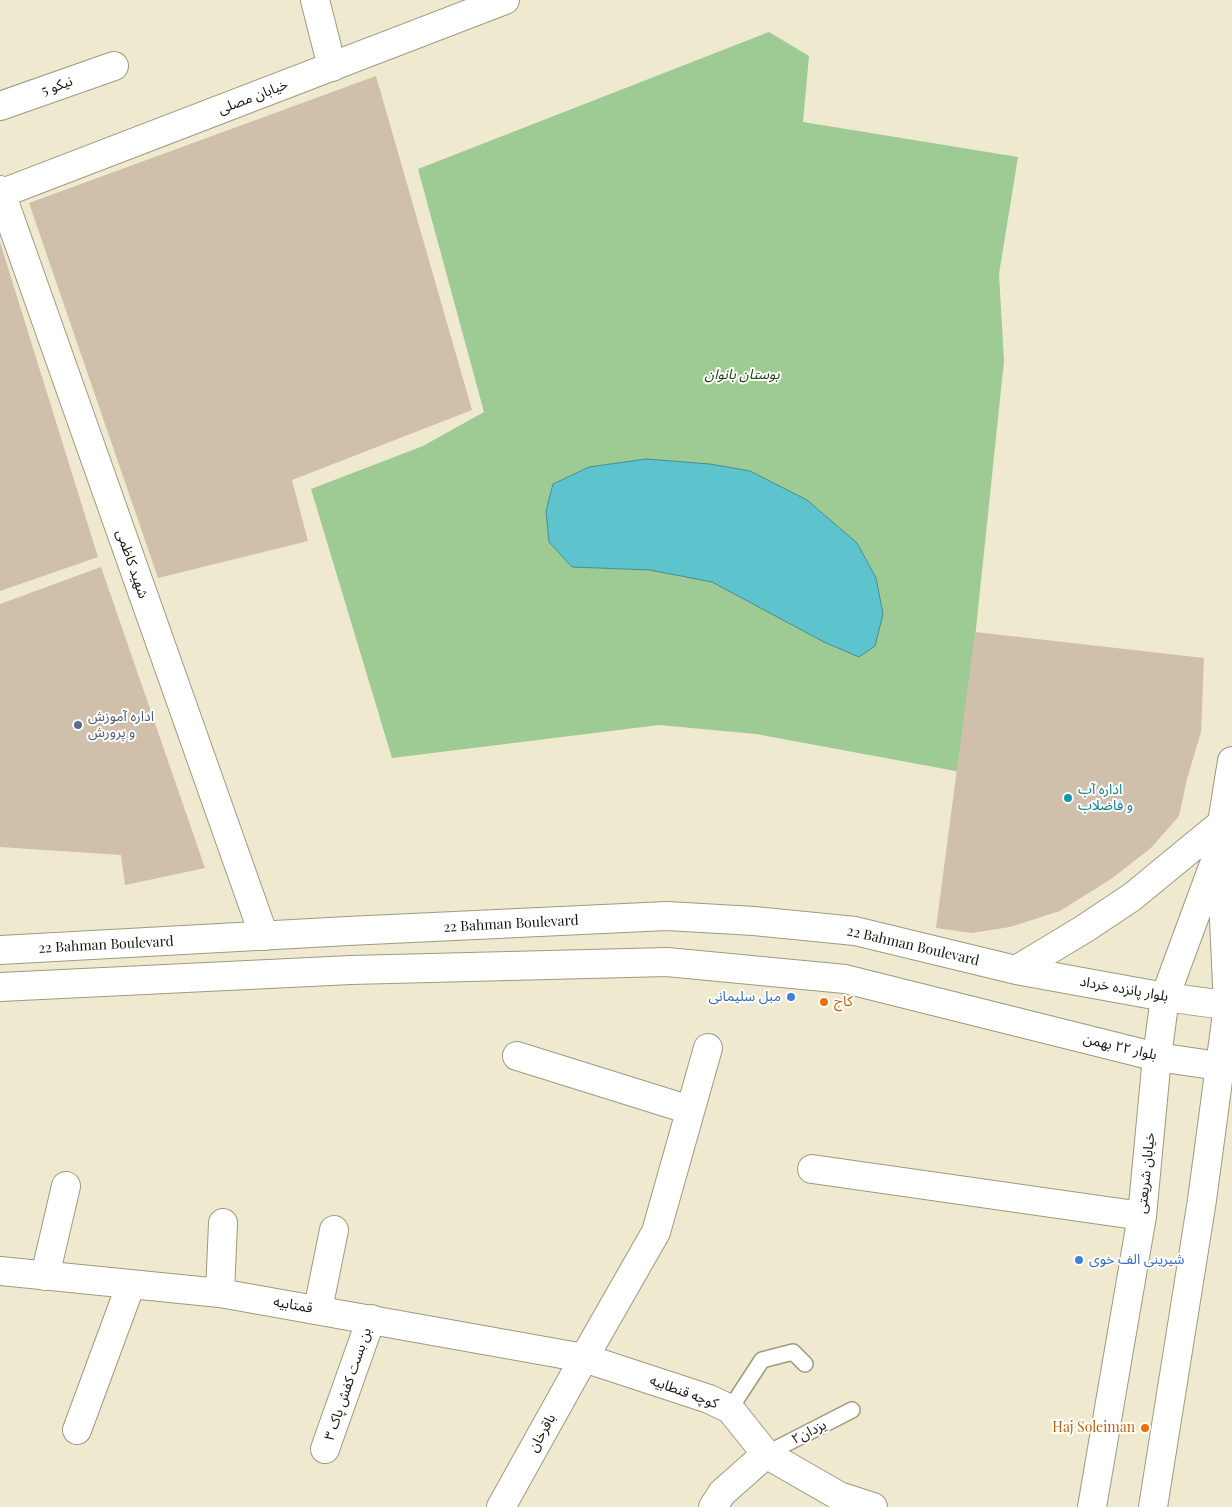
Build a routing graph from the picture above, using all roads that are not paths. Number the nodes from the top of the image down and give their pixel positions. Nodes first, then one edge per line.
1 (315, 0) edge
2 (505, 0) edge
3 (114, 66) dead end
4 (332, 66) junction
5 (0, 106) edge
6 (0, 192) edge
7 (1232, 762) edge
8 (1222, 834) junction
9 (264, 936) junction
10 (0, 950) edge
11 (1016, 970) junction
12 (0, 987) edge
13 (1165, 997) junction
14 (1230, 1006) edge
15 (708, 1048) dead end
16 (517, 1056) dead end
17 (1157, 1057) junction
18 (1226, 1066) edge
19 (690, 1110) junction
20 (812, 1169) dead end
21 (66, 1186) dead end
22 (1142, 1216) junction
23 (223, 1223) dead end
24 (334, 1230) dead end
25 (0, 1271) edge
26 (44, 1276) junction
27 (132, 1284) junction
28 (220, 1293) junction
29 (318, 1310) junction
30 (371, 1319) junction
31 (584, 1358) junction
32 (805, 1364) dead end
33 (730, 1410) junction
34 (852, 1410) dead end
35 (78, 1430) dead end
36 (325, 1449) dead end
37 (766, 1454) junction
38 (501, 1507) edge
39 (713, 1507) edge
40 (873, 1507) edge
41 (1092, 1507) edge
42 (1153, 1507) edge

1 - 4 main road
2 - 4 main road, خیابان مصلی
3 - 5 main road, نیکو 5
4 - 6 main road, خیابان مصلی
6 - 9 main road, شهید کاظمی
7 - 8 main road
8 - 11 main road
8 - 13 main road, خیابان شریعتی
8 - 14 main road
9 - 10 main road, 22 Bahman Boulevard
9 - 11 main road, 22 Bahman Boulevard
11 - 13 main road, بلوار پانزده خرداد
12 - 17 main road
13 - 14 main road, بلوار پانزده خرداد
13 - 17 main road, خیابان شریعتی
14 - 18 main road
15 - 19 main road, باقرخان
16 - 19 main road
17 - 18 main road, بلوار ۲۲ بهمن
17 - 22 main road, خیابان شریعتی
18 - 42 main road
19 - 31 main road, باقرخان
20 - 22 main road
21 - 26 main road
22 - 41 main road, خیابان شریعتی
23 - 28 main road
24 - 29 main road
25 - 26 main road, قمتابیه
26 - 27 main road, قمتابیه
27 - 28 main road, قمتابیه
27 - 35 main road
28 - 29 main road, قمتابیه
29 - 30 main road, قمتابیه
30 - 31 main road, قمتابیه
30 - 36 main road, بن بست کفش پاک ۳
31 - 33 main road, کوچه قنطابیه
31 - 38 main road, باقرخان
32 - 33 lane
33 - 37 main road, کوچه قنطابیه
34 - 37 lane, یزدان۲
37 - 39 main road
37 - 40 main road, کوچه قنطابیه

